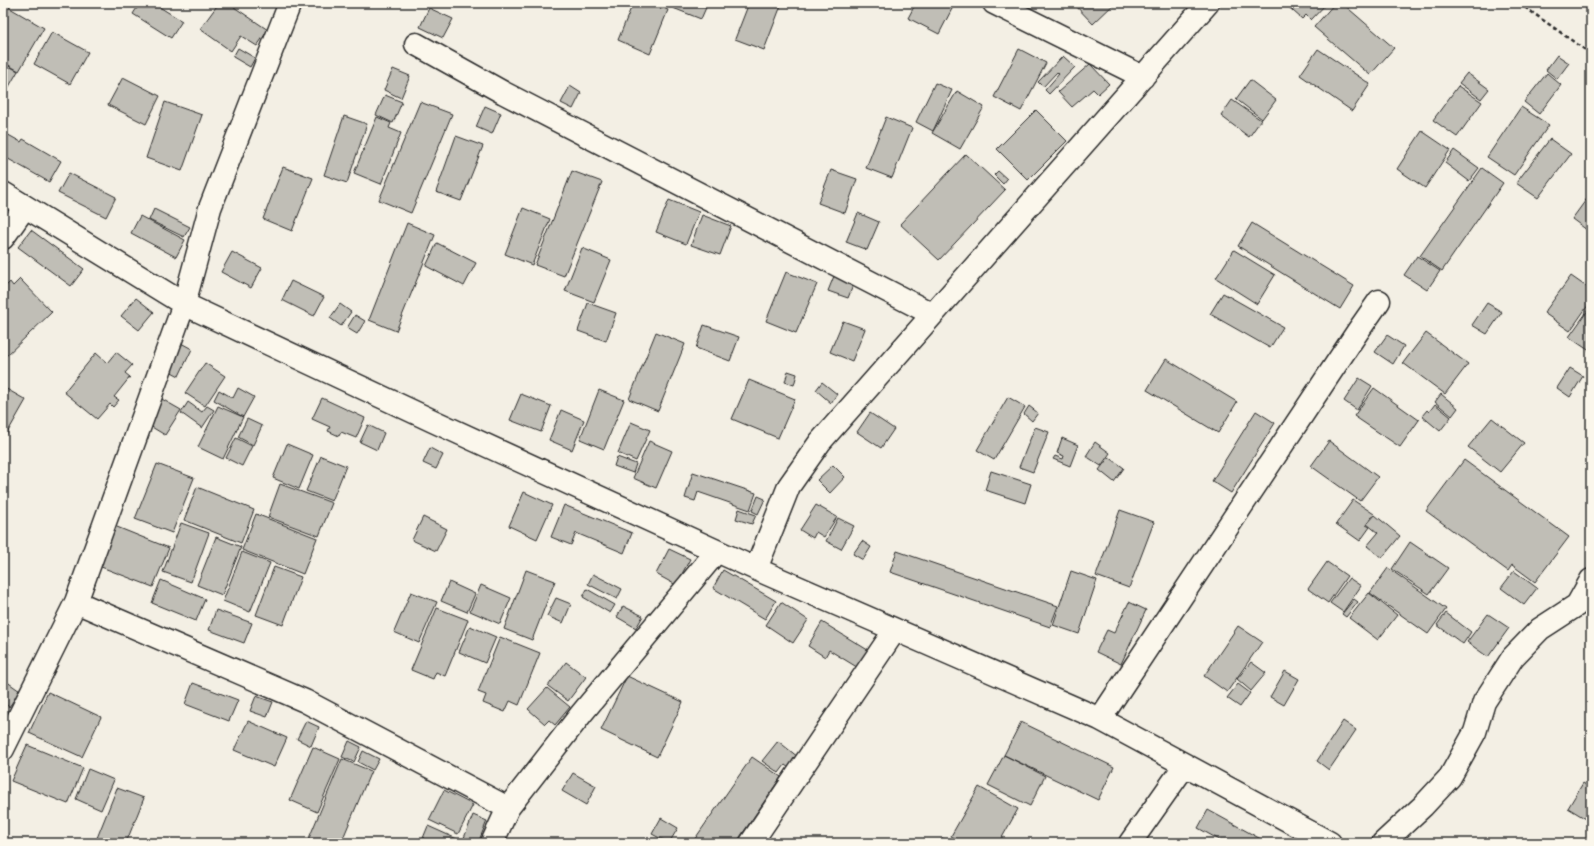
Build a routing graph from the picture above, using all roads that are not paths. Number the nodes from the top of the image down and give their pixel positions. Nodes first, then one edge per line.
1 (290, 3) edge
2 (994, 3) edge
3 (1208, 3) edge
4 (416, 44) dead end
5 (1143, 77) junction
6 (3, 193) edge
7 (25, 207) junction
8 (3, 238) edge
9 (1380, 301) dead end
10 (184, 304) junction
11 (932, 314) junction
12 (717, 551) junction
13 (756, 569) junction
14 (1591, 580) edge
15 (76, 602) junction
16 (1584, 608) edge
17 (895, 630) junction
18 (1100, 719) junction
19 (3, 748) edge
20 (1185, 765) junction
21 (508, 808) junction
22 (492, 843) edge
23 (751, 843) edge
24 (1130, 843) edge
25 (1330, 843) edge
26 (1383, 843) edge

1 - 10 street
2 - 5 street
3 - 5 street
4 - 11 street
5 - 11 street
6 - 7 street
7 - 8 street
7 - 10 street
9 - 18 street
10 - 12 street
10 - 15 street
11 - 13 street
12 - 13 street
12 - 21 street
13 - 17 street
14 - 16 street
15 - 19 street
15 - 21 street
16 - 26 street
17 - 18 street
17 - 23 street
18 - 20 street
20 - 24 street
20 - 25 street
21 - 22 street

